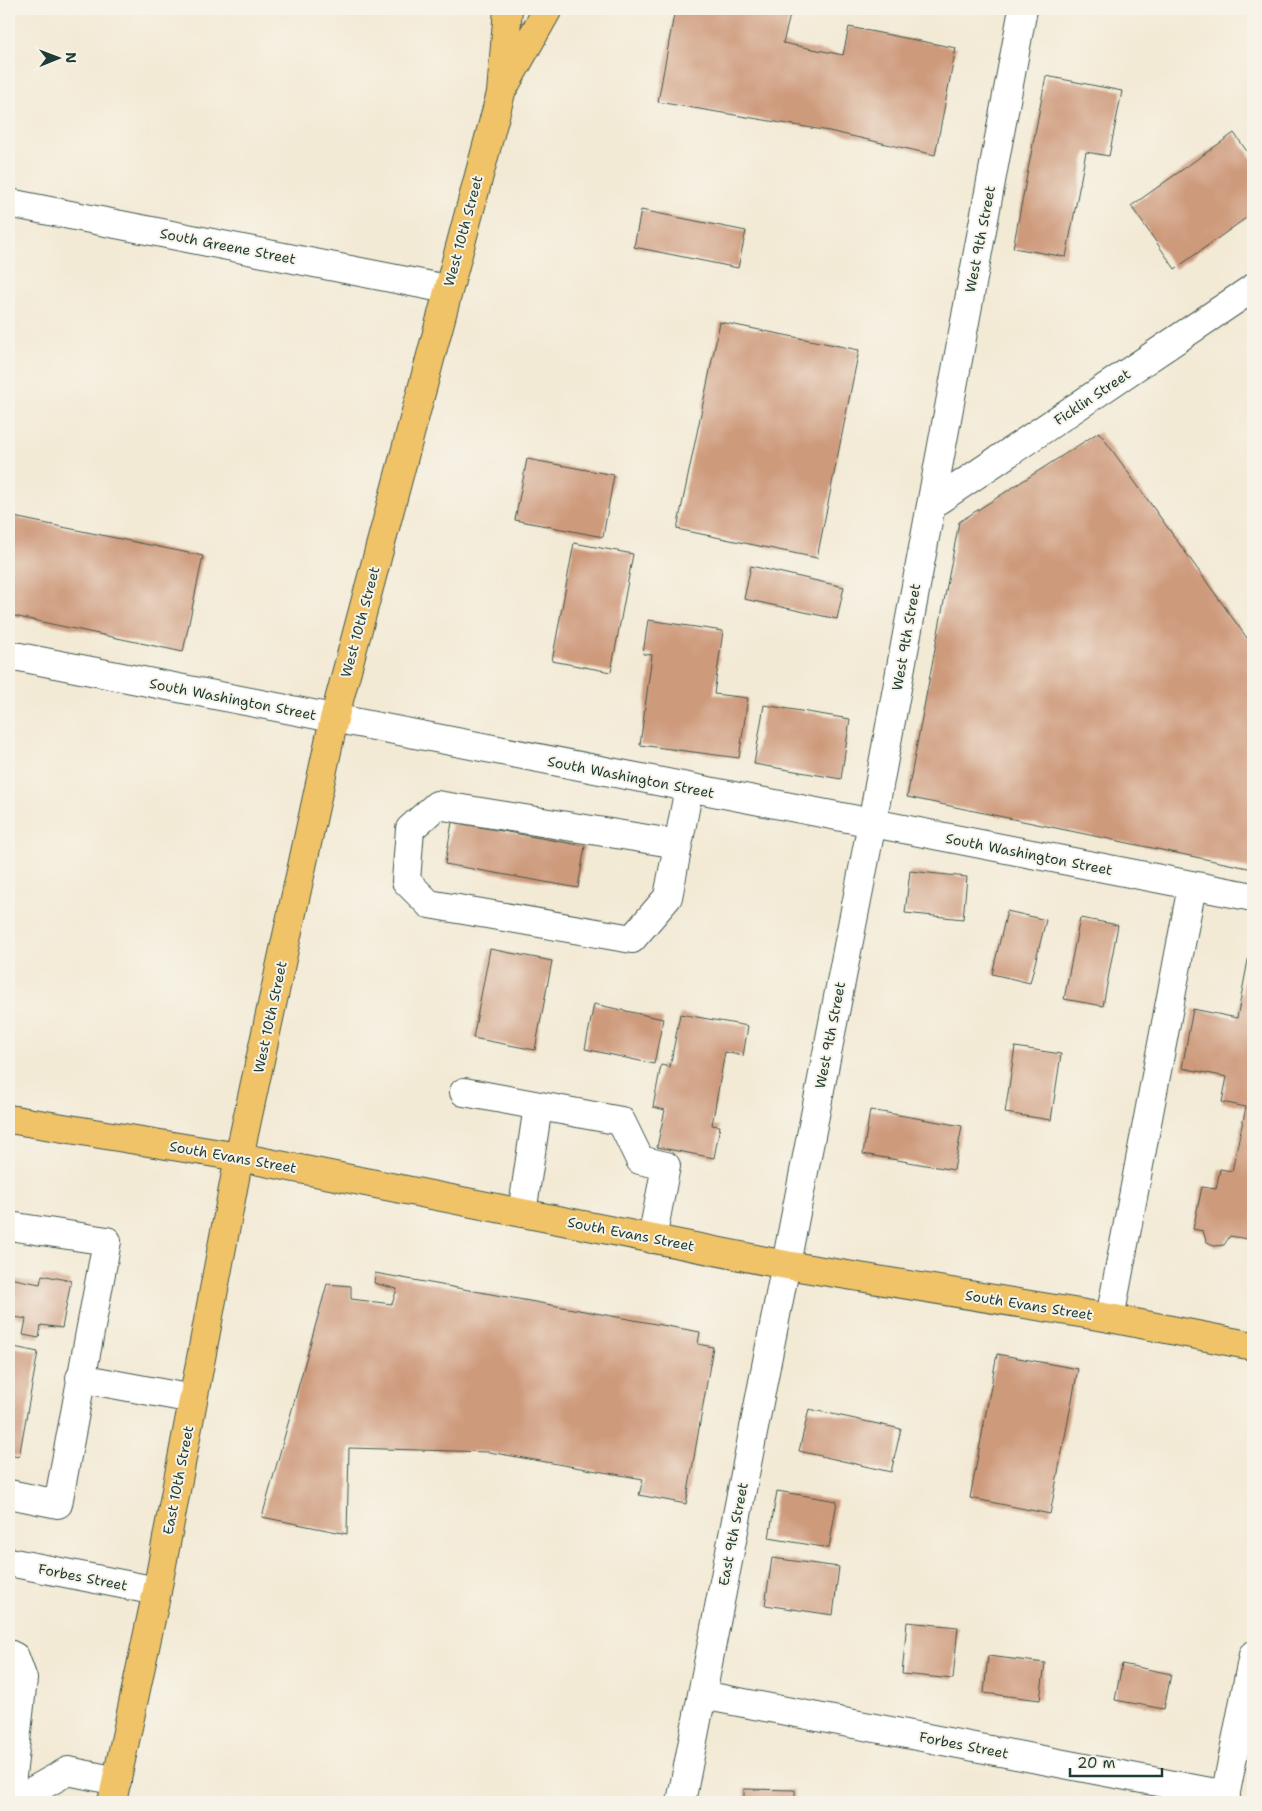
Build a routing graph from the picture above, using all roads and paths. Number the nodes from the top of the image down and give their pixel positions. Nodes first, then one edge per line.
1 (508, 9) edge
2 (548, 9) edge
3 (1023, 9) edge
4 (500, 93) junction
5 (9, 203) edge
6 (1253, 288) edge
7 (447, 289) junction
8 (931, 505) junction
9 (9, 655) edge
10 (334, 719) junction
11 (689, 788) junction
12 (872, 822) junction
13 (678, 844) junction
14 (1192, 886) junction
15 (1253, 897) edge
16 (464, 1092) dead end
17 (538, 1106) junction
18 (9, 1119) edge
19 (239, 1157) junction
20 (522, 1213) junction
21 (9, 1226) edge
22 (652, 1239) junction
23 (786, 1265) junction
24 (1110, 1318) junction
25 (1253, 1346) edge
26 (80, 1378) junction
27 (193, 1399) junction
28 (9, 1494) edge
29 (9, 1562) edge
30 (157, 1591) junction
31 (9, 1654) edge
32 (1253, 1654) edge
33 (702, 1696) junction
34 (1249, 1697) edge
35 (115, 1791) edge
36 (1225, 1799) edge
37 (9, 1802) edge
38 (13, 1802) edge
39 (681, 1802) edge

1 - 4 main road, West 10th Street
2 - 4 main road, West 10th Street
3 - 8 street, West 9th Street
4 - 7 main road, West 10th Street
5 - 7 street, South Greene Street
6 - 8 street, Ficklin Street
7 - 10 main road, West 10th Street
8 - 12 street, West 9th Street
9 - 10 street, South Washington Street
10 - 11 street, South Washington Street
10 - 19 main road, West 10th Street
11 - 12 street, South Washington Street
11 - 13 street
12 - 14 street, South Washington Street
12 - 23 street, West 9th Street
13 - 13 street
14 - 15 street, South Washington Street
14 - 24 street
16 - 17 street
17 - 20 street
17 - 22 street
18 - 19 main road, South Evans Street
19 - 20 main road, South Evans Street
19 - 27 main road, East 10th Street
20 - 22 main road, South Evans Street
21 - 26 street
22 - 23 main road, South Evans Street
23 - 24 main road, South Evans Street
23 - 33 street, East 9th Street
24 - 25 main road, South Evans Street
26 - 27 street
26 - 28 street
27 - 30 main road, East 10th Street
29 - 30 street, Forbes Street
30 - 35 main road, East 10th Street
31 - 37 street
32 - 34 street
33 - 36 street, Forbes Street
33 - 39 street, East 9th Street
34 - 36 street
35 - 38 street

